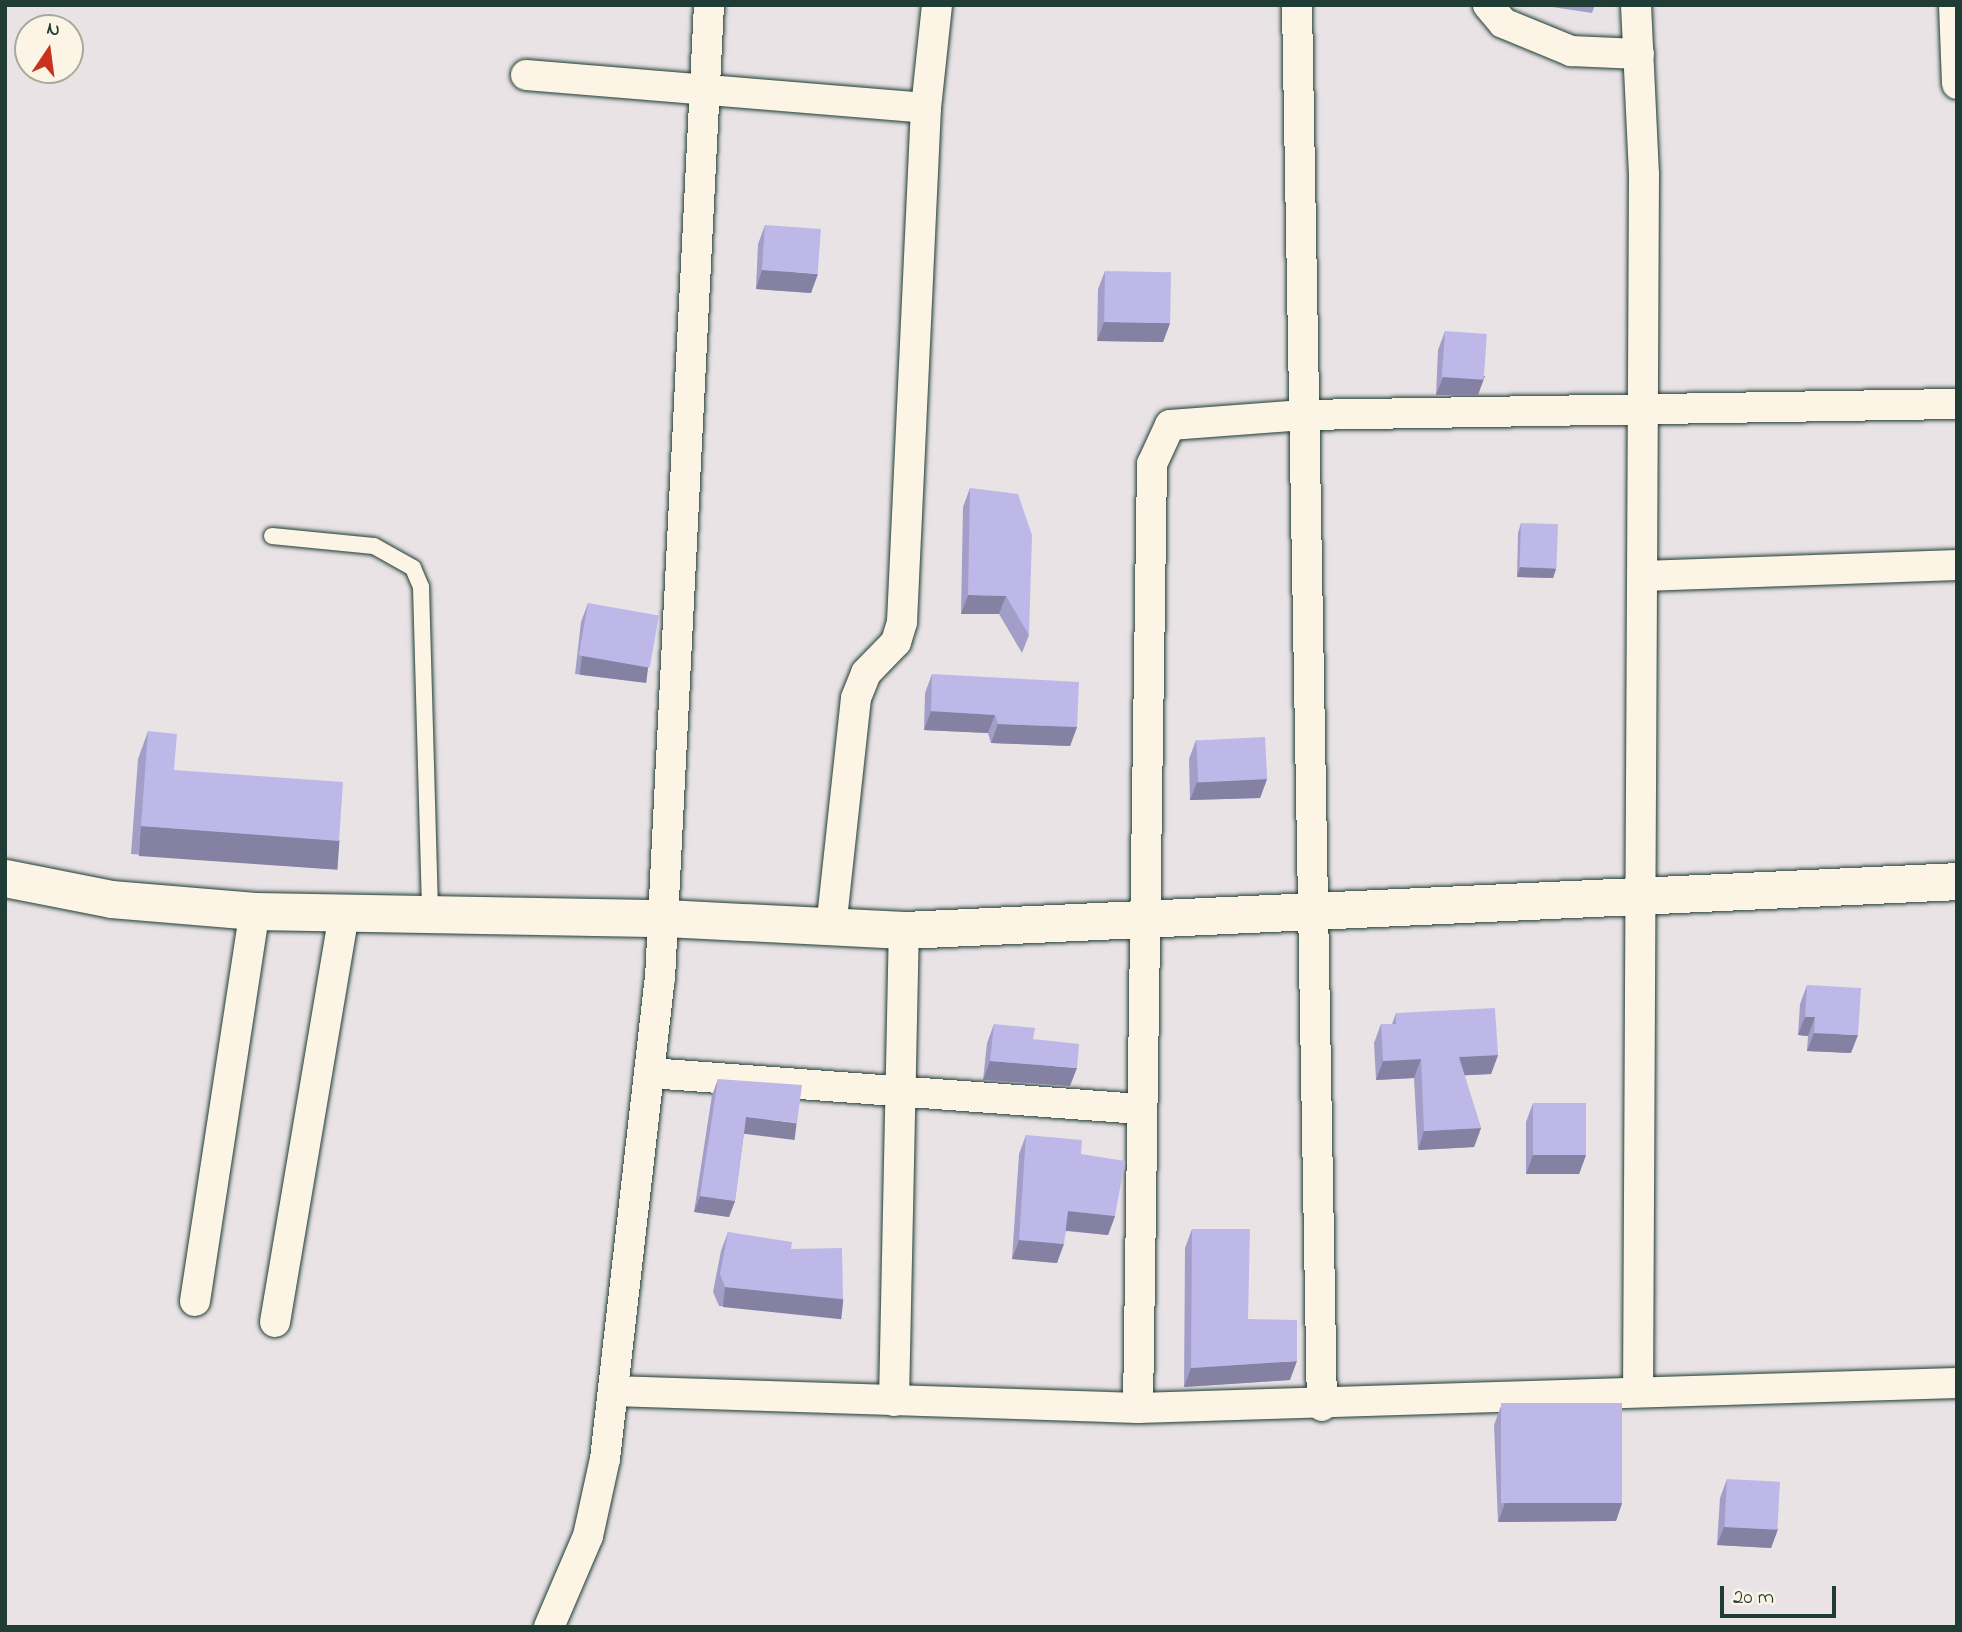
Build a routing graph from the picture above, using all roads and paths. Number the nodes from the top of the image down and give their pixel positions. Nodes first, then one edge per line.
1 (709, 5) edge
2 (937, 5) edge
3 (1297, 5) edge
4 (1488, 5) edge
5 (1636, 5) edge
6 (1954, 5) edge
7 (1639, 54) junction
8 (526, 75) dead end
9 (1957, 84) edge
10 (702, 88) junction
11 (926, 108) junction
12 (1957, 404) edge
13 (1643, 412) junction
14 (1304, 415) junction
15 (272, 536) dead end
16 (1957, 565) edge
17 (1643, 576) junction
18 (5, 878) edge
19 (1957, 881) edge
20 (1643, 895) junction
21 (1317, 910) junction
22 (255, 911) junction
23 (344, 912) junction
24 (430, 914) junction
25 (665, 918) junction
26 (1142, 919) junction
27 (831, 928) junction
28 (904, 930) junction
29 (650, 1073) junction
30 (900, 1092) junction
31 (1140, 1109) junction
32 (195, 1301) dead end
33 (275, 1322) dead end
34 (1957, 1383) edge
35 (1638, 1390) junction
36 (613, 1391) junction
37 (894, 1401) junction
38 (1322, 1406) junction
39 (1138, 1408) junction
40 (549, 1627) edge

1 - 10 street
2 - 11 street
3 - 14 street
4 - 7 street
5 - 7 street
6 - 9 street
7 - 13 street
8 - 10 street
10 - 11 street
10 - 25 street
11 - 27 street
12 - 13 street
13 - 14 street
13 - 17 street
14 - 21 street
14 - 26 street
15 - 24 lane
16 - 17 street
17 - 20 street
18 - 22 street
19 - 20 street
20 - 21 street
20 - 35 street
21 - 26 street
21 - 38 street
22 - 23 street
22 - 32 street
23 - 24 street
23 - 33 street
24 - 25 street
25 - 27 street
25 - 29 street
26 - 28 street
26 - 31 street
27 - 28 street
28 - 30 street
29 - 30 street
29 - 36 street
30 - 31 street
30 - 37 street
31 - 39 street
34 - 35 street
35 - 38 street
36 - 37 street
36 - 40 street
37 - 39 street
38 - 39 street

